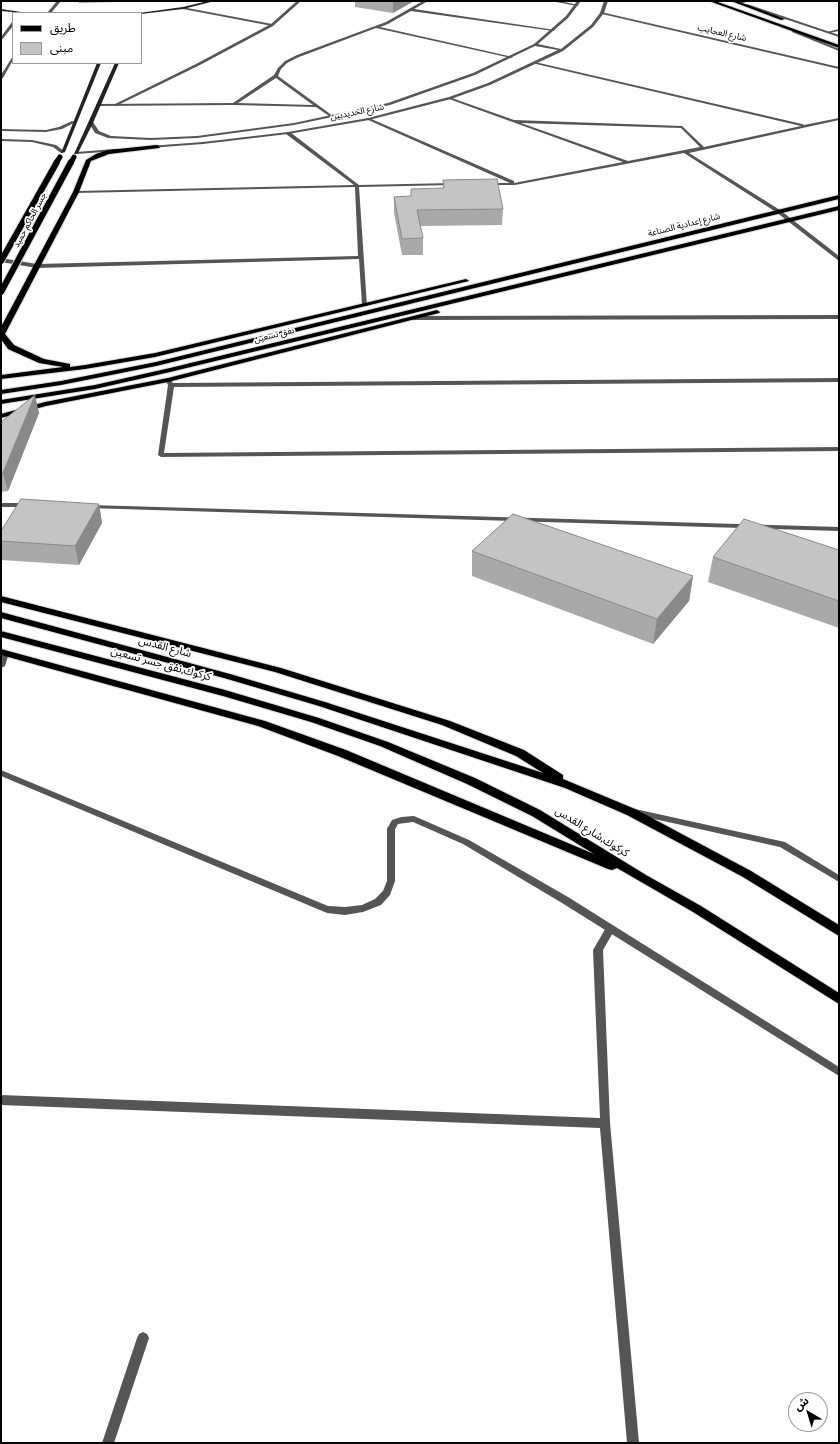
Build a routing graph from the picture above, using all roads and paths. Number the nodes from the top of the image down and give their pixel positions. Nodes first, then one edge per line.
1 (59, 1) edge
2 (213, 1) edge
3 (300, 1) edge
4 (426, 1) edge
5 (553, 1) edge
6 (606, 1) edge
7 (711, 1) edge
8 (733, 1) edge
9 (748, 1) edge
10 (578, 3) edge
11 (739, 3) junction
12 (183, 8) junction
13 (176, 9) junction
14 (1, 10) edge
15 (412, 10) junction
16 (14, 12) edge
17 (50, 12) edge
18 (142, 13) edge
19 (602, 13) junction
20 (142, 18) edge
21 (12, 24) edge
22 (272, 25) junction
23 (376, 27) junction
24 (786, 28) junction
25 (553, 30) junction
26 (839, 30) edge
27 (829, 32) junction
28 (839, 36) edge
29 (1, 40) edge
30 (839, 40) edge
31 (535, 45) junction
32 (839, 47) edge
33 (562, 50) junction
34 (839, 50) edge
35 (511, 57) junction
36 (12, 59) edge
37 (536, 63) junction
38 (99, 64) edge
39 (117, 64) edge
40 (839, 68) edge
41 (276, 76) junction
42 (1, 78) edge
43 (450, 98) junction
44 (234, 104) junction
45 (389, 104) junction
46 (98, 105) junction
47 (115, 105) junction
48 (315, 106) junction
49 (403, 111) junction
50 (332, 117) junction
51 (368, 119) junction
52 (839, 119) edge
53 (514, 121) junction
54 (74, 122) junction
55 (91, 123) junction
56 (805, 126) junction
57 (1, 130) edge
58 (288, 133) junction
59 (1, 140) edge
60 (157, 147) junction
61 (703, 148) junction
62 (685, 152) junction
63 (61, 154) junction
64 (75, 155) junction
65 (626, 162) junction
66 (460, 184) edge
67 (483, 184) edge
68 (515, 184) junction
69 (357, 185) junction
70 (76, 192) junction
71 (839, 197) edge
72 (839, 208) edge
73 (778, 211) junction
74 (791, 220) junction
75 (361, 257) junction
76 (839, 259) edge
77 (1, 261) edge
78 (37, 266) junction
79 (534, 271) junction
80 (550, 277) junction
81 (1, 292) edge
82 (365, 305) junction
83 (839, 317) edge
84 (414, 318) junction
85 (1, 334) edge
86 (85, 367) junction
87 (1, 377) edge
88 (839, 380) edge
89 (169, 382) junction
90 (1, 392) edge
91 (1, 402) edge
92 (1, 416) edge
93 (839, 450) edge
94 (1, 505) edge
95 (33, 506) edge
96 (81, 507) edge
97 (839, 528) edge
98 (1, 599) edge
99 (1, 615) edge
100 (1, 634) edge
101 (3, 653) edge
102 (1, 666) edge
103 (315, 720) joint
104 (1, 773) edge
105 (568, 785) junction
106 (631, 812) junction
107 (642, 878) junction
108 (839, 879) edge
109 (610, 929) junction
110 (839, 932) edge
111 (839, 999) edge
112 (839, 1072) edge
113 (1, 1100) edge
114 (605, 1123) junction
115 (143, 1338) dead end
116 (108, 1443) edge
117 (633, 1443) edge

1 - 17 street
2 - 12 main road
3 - 22 street
4 - 15 street
5 - 10 street
6 - 19 street, شارع الحديديين
7 - 24 main road
8 - 11 main road
9 - 11 street
10 - 25 street, شارع الحديديين
11 - 27 street
11 - 30 main road
12 - 13 main road
12 - 22 street
13 - 18 main road
13 - 20 main road
14 - 16 main road
15 - 23 street
15 - 25 street
19 - 33 street, شارع الحديديين
19 - 40 street, شارع العجايب
21 - 29 street
22 - 47 street
23 - 35 street
23 - 41 street
24 - 32 main road
24 - 34 street
25 - 31 street, شارع الحديديين
26 - 27 street
27 - 28 street
31 - 33 street
31 - 35 street, شارع الحديديين
33 - 37 street, شارع الحديديين
35 - 45 street, شارع الحديديين
36 - 42 street
37 - 43 street, شارع الحديديين
37 - 56 street
38 - 54 main road
39 - 46 main road
41 - 44 street
41 - 48 street
43 - 49 street, شارع الحديديين
43 - 53 street
44 - 47 street
44 - 48 street
45 - 49 street
45 - 50 street, شارع الحديديين
46 - 47 street
46 - 55 main road
48 - 50 street
49 - 51 street, شارع الحديديين
50 - 55 street, شارع الحديديين
51 - 58 street, شارع الحديديين
51 - 68 street
52 - 56 street
53 - 61 street
53 - 65 street
54 - 57 street
54 - 63 main road
55 - 64 main road
56 - 61 street
58 - 60 street, شارع الحديديين
58 - 69 street
59 - 63 street
60 - 64 street, شارع الحديديين
60 - 70 main road
61 - 62 street
62 - 65 street
62 - 73 street
63 - 77 main road, جسر الحاكم حميد, bridge
64 - 81 main road, جسر الحاكم حميد, bridge
65 - 68 street
66 - 69 street
67 - 68 street
69 - 70 street
69 - 75 street
70 - 78 main road
71 - 73 main road, شارع إعدادية الصناعة
72 - 74 main road, شارع إعدادية الصناعة
73 - 74 street
73 - 79 main road, شارع إعدادية الصناعة
74 - 76 street
74 - 80 main road, شارع إعدادية الصناعة
75 - 78 street
75 - 82 street
77 - 78 street
78 - 85 main road
79 - 82 main road
79 - 90 main road, نفق تسعين
80 - 84 main road
80 - 91 main road, نفق تسعين
82 - 86 main road
83 - 84 street
84 - 89 main road
85 - 86 main road
86 - 87 main road
88 - 89 street
89 - 92 main road
89 - 93 street
94 - 95 street
96 - 97 street
98 - 105 main road
99 - 105 main road, شارع القدس
100 - 103 main road, كركوك,نفق جسر تسعين
101 - 102 street
101 - 107 main road
103 - 107 main road, كركوك,شارع القدس
104 - 109 street
105 - 106 main road
106 - 108 street
106 - 110 main road
107 - 111 main road, كركوك,شارع القدس
109 - 112 street
109 - 114 street
113 - 114 street
114 - 117 street
115 - 116 street

